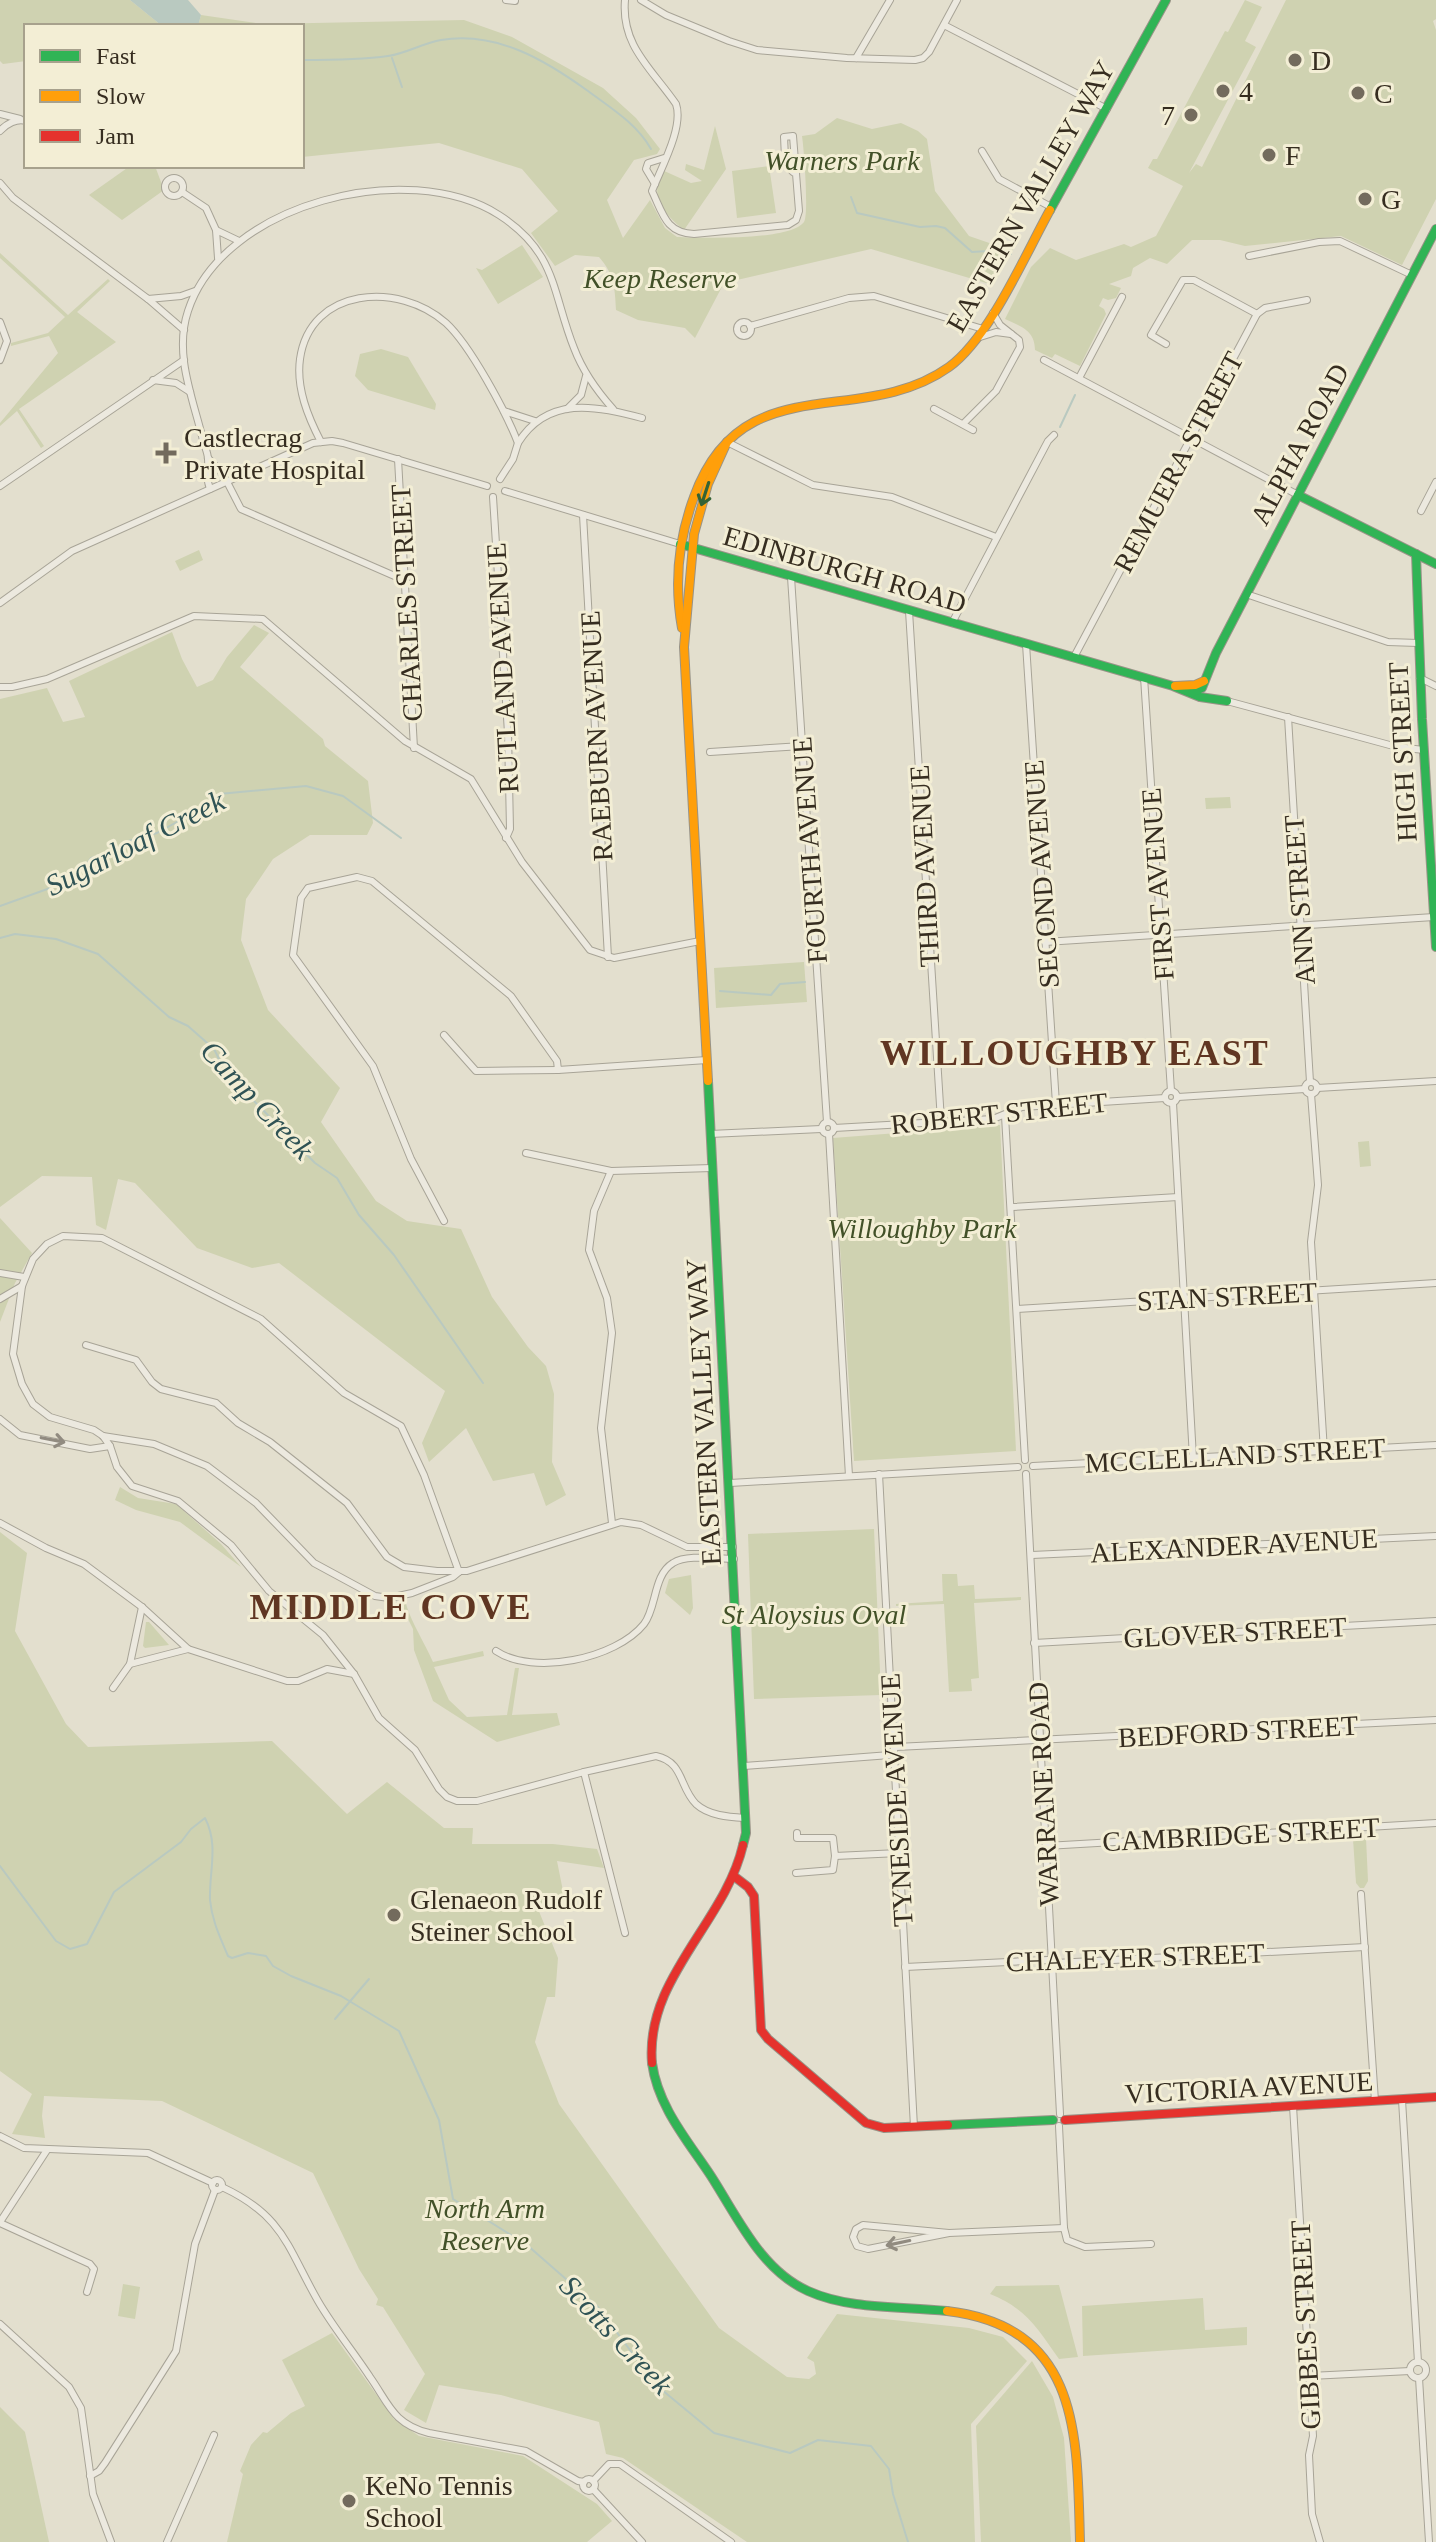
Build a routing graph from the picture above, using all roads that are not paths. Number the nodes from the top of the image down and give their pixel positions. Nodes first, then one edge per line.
1 (506, 0) edge
2 (625, 0) edge
3 (641, 0) edge
4 (890, 0) edge
5 (957, 0) edge
6 (1166, 0) edge
7 (515, 1) edge
8 (944, 25) junction
9 (856, 58) junction
10 (1107, 109) junction
11 (0, 114) edge
12 (23, 120) edge
13 (0, 131) edge
14 (982, 151) dead end
15 (665, 158) junction
16 (796, 174) junction
17 (0, 183) edge
18 (655, 184) junction
19 (182, 192) dead end
20 (1051, 207) junction
21 (1436, 229) edge
22 (216, 230) junction
23 (239, 241) junction
24 (1249, 256) dead end
25 (218, 258) junction
26 (1412, 275) junction
27 (196, 291) junction
28 (1122, 297) dead end
29 (148, 299) junction
30 (1307, 300) dead end
31 (993, 313) junction
32 (1257, 314) junction
33 (0, 322) edge
34 (750, 326) dead end
35 (983, 329) junction
36 (184, 330) junction
37 (1011, 334) junction
38 (977, 338) junction
39 (1166, 344) dead end
40 (0, 360) edge
41 (184, 360) junction
42 (1044, 360) dead end
43 (586, 374) junction
44 (1079, 378) junction
45 (153, 380) junction
46 (190, 392) junction
47 (567, 409) junction
48 (613, 409) junction
49 (934, 409) dead end
50 (504, 411) junction
51 (642, 418) dead end
52 (535, 421) junction
53 (963, 424) junction
54 (973, 430) dead end
55 (1054, 435) dead end
56 (1191, 440) junction
57 (321, 442) junction
58 (727, 442) junction
59 (518, 443) junction
60 (208, 458) junction
61 (398, 459) junction
62 (500, 479) junction
63 (227, 481) junction
64 (1436, 482) edge
65 (0, 486) edge
66 (487, 486) junction
67 (210, 489) junction
68 (505, 491) junction
69 (1298, 495) junction
70 (493, 497) junction
71 (1421, 511) dead end
72 (583, 515) junction
73 (996, 537) junction
74 (680, 544) junction
75 (692, 548) junction
76 (1416, 554) junction
77 (1436, 564) edge
78 (791, 577) junction
79 (406, 581) junction
80 (1246, 594) junction
81 (0, 603) edge
82 (909, 611) junction
83 (952, 623) junction
84 (684, 635) junction
85 (1418, 643) junction
86 (1026, 644) junction
87 (1074, 657) junction
88 (1144, 677) junction
89 (1420, 678) junction
90 (1205, 680) junction
91 (1436, 686) edge
92 (0, 687) edge
93 (1186, 689) junction
94 (1215, 696) junction
95 (1227, 701) junction
96 (1288, 717) junction
97 (802, 746) junction
98 (414, 748) junction
99 (1424, 750) junction
100 (710, 752) dead end
101 (1431, 810) edge
102 (506, 838) junction
103 (1434, 917) junction
104 (1301, 926) junction
105 (1436, 933) edge
106 (1161, 935) junction
107 (700, 941) junction
108 (1045, 942) junction
109 (1436, 947) edge
110 (608, 957) junction
111 (444, 1035) dead end
112 (707, 1060) junction
113 (558, 1070) junction
114 (1436, 1081) edge
115 (1310, 1082) junction
116 (1317, 1088) junction
117 (1171, 1091) junction
118 (1308, 1092) junction
119 (1165, 1098) junction
120 (1175, 1100) junction
121 (1056, 1104) junction
122 (1005, 1116) junction
123 (941, 1121) junction
124 (824, 1126) junction
125 (831, 1131) junction
126 (710, 1134) junction
127 (526, 1153) dead end
128 (712, 1168) junction
129 (611, 1171) junction
130 (1178, 1197) junction
131 (1012, 1207) junction
132 (444, 1221) dead end
133 (0, 1263) edge
134 (1, 1272) edge
135 (24, 1277) junction
136 (1436, 1283) edge
137 (22, 1286) junction
138 (1314, 1291) junction
139 (1186, 1298) junction
140 (0, 1299) edge
141 (1017, 1309) junction
142 (86, 1345) dead end
143 (0, 1419) edge
144 (103, 1436) junction
145 (1436, 1445) edge
146 (110, 1446) junction
147 (1324, 1451) junction
148 (1193, 1458) junction
149 (1025, 1460) junction
150 (1033, 1466) junction
151 (1018, 1467) junction
152 (879, 1474) junction
153 (1026, 1474) junction
154 (849, 1476) junction
155 (730, 1483) junction
156 (0, 1523) edge
157 (612, 1523) junction
158 (1436, 1536) edge
159 (733, 1547) junction
160 (1032, 1555) junction
161 (734, 1559) junction
162 (459, 1572) junction
163 (142, 1607) junction
164 (1436, 1621) edge
165 (1034, 1643) junction
166 (188, 1649) junction
167 (496, 1651) dead end
168 (130, 1664) junction
169 (354, 1674) junction
170 (113, 1688) dead end
171 (1436, 1720) edge
172 (1040, 1741) junction
173 (893, 1751) junction
174 (744, 1766) junction
175 (584, 1772) junction
176 (746, 1818) junction
177 (1436, 1823) edge
178 (797, 1833) dead end
179 (1046, 1846) junction
180 (899, 1853) junction
181 (835, 1856) junction
182 (796, 1873) dead end
183 (735, 1877) junction
184 (1361, 1894) dead end
185 (625, 1933) dead end
186 (1365, 1947) junction
187 (1052, 1962) junction
188 (905, 1967) junction
189 (1436, 2097) edge
190 (1402, 2100) junction
191 (1375, 2101) junction
192 (1293, 2106) junction
193 (1059, 2120) junction
194 (914, 2127) junction
195 (0, 2136) edge
196 (47, 2150) junction
197 (217, 2187) junction
198 (0, 2223) edge
199 (1064, 2228) junction
200 (949, 2233) junction
201 (1151, 2244) dead end
202 (87, 2292) dead end
203 (0, 2324) edge
204 (1418, 2362) junction
205 (1436, 2369) edge
206 (1426, 2370) junction
207 (1410, 2371) junction
208 (1310, 2376) junction
209 (1419, 2378) junction
210 (214, 2435) dead end
211 (90, 2476) junction
212 (593, 2485) junction
213 (111, 2542) edge
214 (167, 2542) edge
215 (642, 2542) edge
216 (731, 2542) edge
217 (1080, 2542) edge
218 (1320, 2542) edge
219 (1429, 2542) edge

1 - 7 street
2 - 15 street
3 - 9 street
4 - 9 street
5 - 8 street
6 - 10 main road, EASTERN VALLEY WAY
8 - 9 street
8 - 10 street
10 - 20 main road, EASTERN VALLEY WAY
11 - 12 street
12 - 13 street
14 - 20 street
15 - 18 street
15 - 18 street
16 - 16 street
16 - 18 street
17 - 29 street
19 - 22 street
20 - 31 main road, EASTERN VALLEY WAY
21 - 26 main road, ALPHA ROAD
22 - 23 street
22 - 25 street
23 - 25 street
23 - 43 street
24 - 26 street
25 - 27 street
26 - 69 main road, ALPHA ROAD
27 - 29 street
27 - 36 street
28 - 44 street
29 - 36 street
30 - 32 street
31 - 35 main road, EASTERN VALLEY WAY
31 - 37 street
32 - 39 street
32 - 56 street, REMUERA STREET
33 - 40 street
34 - 35 street
35 - 38 main road, EASTERN VALLEY WAY
36 - 41 street
37 - 38 street
37 - 53 street
38 - 58 main road, EASTERN VALLEY WAY
41 - 45 street
41 - 46 street
42 - 44 street
43 - 47 street
43 - 48 street
44 - 56 street
45 - 46 street
45 - 65 street
46 - 60 street
47 - 48 street
47 - 52 street
48 - 51 street
49 - 53 street
50 - 52 street
50 - 57 street
50 - 59 street
52 - 59 street
53 - 54 street
55 - 73 street
56 - 69 street
56 - 87 street, REMUERA STREET
57 - 61 street
57 - 63 street
58 - 73 street
58 - 74 main road, EASTERN VALLEY WAY
58 -> 75 main road, EASTERN VALLEY WAY
59 - 62 street
60 - 63 street
60 - 67 street
61 - 66 street
61 - 79 street, CHARLES STREET
62 - 66 street
62 - 68 street
63 - 67 street
63 - 79 street
64 - 71 street
66 - 70 street
67 - 81 street
68 - 70 street
68 - 72 street, EDINBURGH ROAD
69 - 76 main road
69 - 80 main road, ALPHA ROAD
70 - 102 street, RUTLAND AVENUE
72 - 74 street, EDINBURGH ROAD
72 - 110 street, RAEBURN AVENUE
73 - 83 street
74 - 75 main road, EDINBURGH ROAD
74 - 84 main road, EASTERN VALLEY WAY
75 - 78 main road, EDINBURGH ROAD
75 - 84 main road, EASTERN VALLEY WAY
76 - 77 main road
76 - 85 main road, HIGH STREET
78 - 82 main road, EDINBURGH ROAD
78 - 97 street, FOURTH AVENUE
79 - 98 street, CHARLES STREET
80 - 85 street
80 - 90 main road, ALPHA ROAD
82 - 83 main road, EDINBURGH ROAD
82 - 123 street, THIRD AVENUE
83 - 86 main road, EDINBURGH ROAD
84 - 107 main road, EASTERN VALLEY WAY
85 - 89 main road, HIGH STREET
86 - 87 main road, EDINBURGH ROAD
86 - 108 street, SECOND AVENUE
87 - 88 main road, EDINBURGH ROAD
88 - 93 main road, EDINBURGH ROAD
88 - 106 street, FIRST AVENUE
89 - 91 street
89 - 99 main road, HIGH STREET
90 - 93 main road, ALPHA ROAD
90 - 93 main road
90 - 94 main road
92 - 98 street
93 - 94 main road
93 - 95 main road
94 - 95 main road
95 - 96 street
96 - 99 street
96 - 104 street, ANN STREET
97 - 100 street
97 - 124 street, FOURTH AVENUE
98 - 102 street
99 - 101 main road, HIGH STREET
101 - 103 main road, HIGH STREET
102 - 110 street
103 - 104 street
103 - 105 main road, HIGH STREET
104 - 106 street
104 - 115 street, ANN STREET
105 - 109 main road, HIGH STREET
106 - 108 street
106 - 117 street, FIRST AVENUE
107 - 110 street
107 - 112 main road, EASTERN VALLEY WAY
108 - 121 street, SECOND AVENUE
111 - 113 street
112 - 113 street
112 - 126 main road, EASTERN VALLEY WAY
113 - 132 street
114 - 116 street
115 - 116 street
115 - 118 street
116 - 118 street
117 - 119 street
117 - 120 street
118 - 120 street
118 - 138 street
119 - 120 street
119 - 121 street, ROBERT STREET
120 - 130 street
121 - 122 street, ROBERT STREET
122 - 123 street, ROBERT STREET
122 - 131 street
123 - 125 street, ROBERT STREET
124 - 125 street
124 - 126 street
125 - 154 street
126 - 128 main road, EASTERN VALLEY WAY
127 - 129 street
128 - 129 street
128 - 155 main road, EASTERN VALLEY WAY
129 - 157 street
130 - 131 street
130 - 139 street
131 - 141 street
133 - 134 street
134 - 135 street
135 - 137 street
135 - 162 street
136 - 138 street, STAN STREET
137 - 140 street
137 - 144 street
138 - 139 street, STAN STREET
138 - 147 street
139 - 141 street, STAN STREET
139 - 148 street
141 - 149 street
142 - 162 street
143 -> 146 street
144 - 146 street
144 - 162 street
145 - 147 street, MCCLELLAND STREET
146 - 169 street
147 - 148 street, MCCLELLAND STREET
148 - 150 street, MCCLELLAND STREET
149 - 150 street
149 - 151 street
150 - 153 street
151 - 152 street
151 - 153 street
152 - 154 street
152 - 173 street, TYNESIDE AVENUE
153 - 160 street, WARRANE ROAD
154 - 155 street
155 - 159 main road, EASTERN VALLEY WAY
156 - 163 street
157 - 159 street
157 - 162 street
158 - 160 street, ALEXANDER AVENUE
159 - 161 main road, EASTERN VALLEY WAY
160 - 165 street, WARRANE ROAD
161 - 167 street
161 - 174 main road, EASTERN VALLEY WAY
163 - 166 street
163 - 168 street
164 - 165 street, GLOVER STREET
165 - 172 street, WARRANE ROAD
166 - 168 street
166 - 169 street
168 - 170 street
169 - 175 street
171 - 172 street, BEDFORD STREET
172 - 173 street, BEDFORD STREET
172 - 179 street, WARRANE ROAD
173 - 174 street, BEDFORD STREET
173 - 180 street, TYNESIDE AVENUE
174 - 176 main road, EASTERN VALLEY WAY
175 - 176 street
175 - 185 street
176 - 183 main road, EASTERN VALLEY WAY
177 - 179 street, CAMBRIDGE STREET
178 - 181 street
179 - 187 street, WARRANE ROAD
180 - 181 street
180 - 188 street, TYNESIDE AVENUE
181 - 182 street
183 - 194 main road, VICTORIA AVENUE
183 - 217 main road, EASTERN VALLEY WAY
184 - 186 street
186 - 187 street, CHALEYER STREET
186 - 191 street
187 - 188 street, CHALEYER STREET
187 - 193 street, WARRANE ROAD
188 - 194 street, TYNESIDE AVENUE
189 - 190 main road, VICTORIA AVENUE
190 - 191 main road, VICTORIA AVENUE
190 - 204 street
191 - 192 main road, VICTORIA AVENUE
192 - 193 main road, VICTORIA AVENUE
192 - 208 street, GIBBES STREET
193 - 194 main road, VICTORIA AVENUE
193 - 199 street, WARRANE ROAD
195 - 196 street
196 - 197 street
196 - 198 street
197 - 211 street
197 - 212 street
198 - 202 street
199 - 200 street
199 - 201 street, WARRANE ROAD
200 -> 200 street
203 - 211 street
204 - 206 street
204 - 207 street
205 - 206 street
206 - 209 street
207 - 208 street
207 - 209 street
208 - 218 street, GIBBES STREET
209 - 219 street
210 - 214 street
211 - 213 street
212 - 215 street
212 - 216 street

